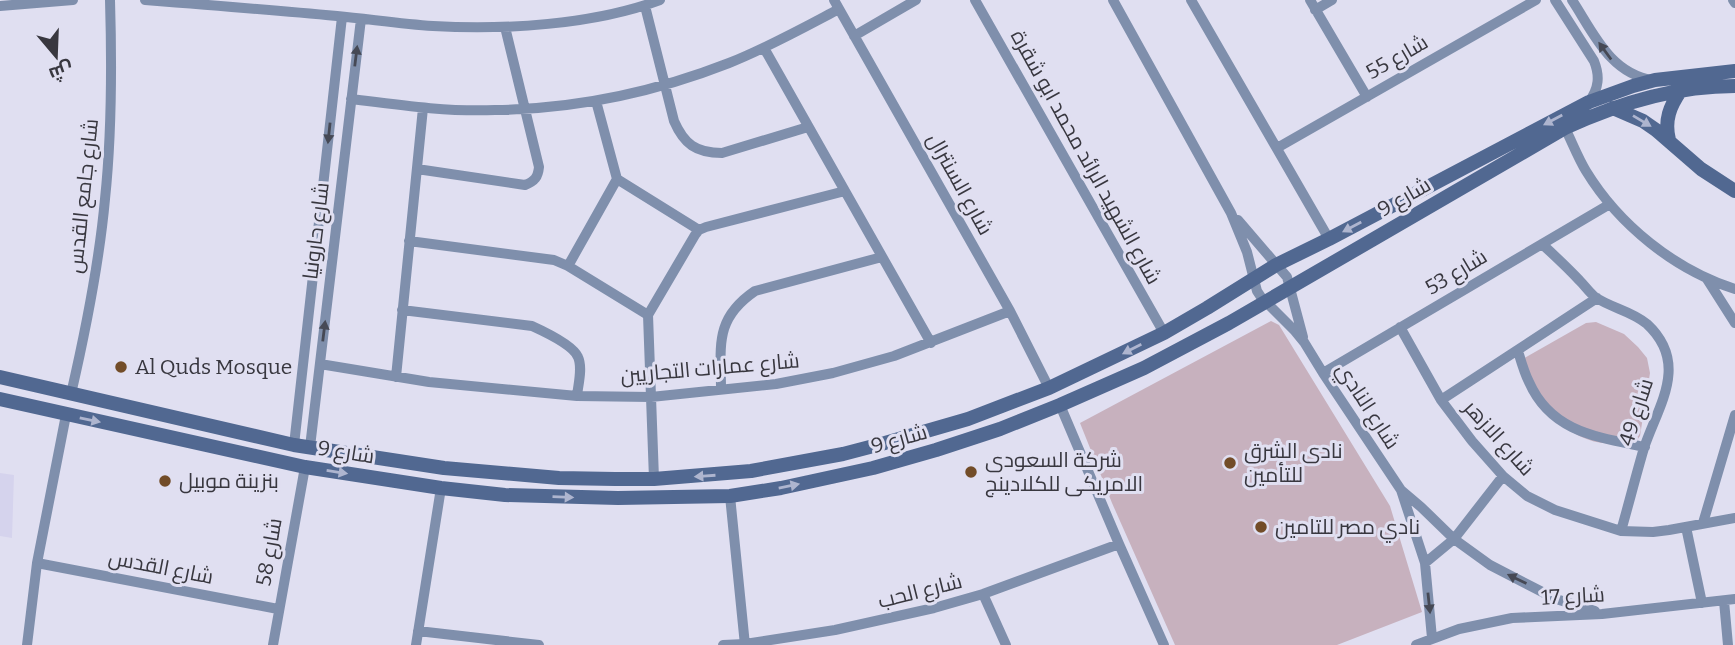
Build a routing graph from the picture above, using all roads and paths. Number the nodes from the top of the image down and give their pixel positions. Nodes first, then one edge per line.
1 (74, 0) edge
2 (110, 0) edge
3 (145, 0) edge
4 (660, 0) edge
5 (916, 0) edge
6 (975, 0) edge
7 (1113, 0) edge
8 (1191, 0) edge
9 (1332, 0) edge
10 (1536, 0) edge
11 (1555, 0) edge
12 (1572, 0) edge
13 (250, 4) edge
14 (836, 4) edge
15 (1312, 5) edge
16 (0, 6) edge
17 (645, 6) junction
18 (342, 17) junction
19 (361, 19) junction
20 (505, 27) junction
21 (854, 36) junction
22 (764, 48) junction
23 (1735, 71) edge
24 (1655, 80) junction
25 (666, 84) junction
26 (1735, 86) edge
27 (1681, 90) junction
28 (1367, 97) junction
29 (351, 99) junction
30 (596, 101) junction
31 (1589, 102) junction
32 (423, 108) junction
33 (1613, 108) junction
34 (525, 109) junction
35 (808, 127) junction
36 (1565, 128) junction
37 (1669, 140) junction
38 (1277, 148) junction
39 (417, 169) junction
40 (617, 179) junction
41 (845, 191) junction
42 (1735, 191) edge
43 (1610, 204) junction
44 (1231, 212) junction
45 (699, 230) junction
46 (1329, 239) junction
47 (409, 241) junction
48 (1542, 244) junction
49 (883, 257) junction
50 (1276, 265) junction
51 (568, 266) junction
52 (1254, 279) junction
53 (1707, 279) junction
54 (1289, 288) junction
55 (1735, 289) edge
56 (1597, 298) junction
57 (1265, 301) junction
58 (402, 310) junction
59 (1010, 311) junction
60 (648, 315) junction
61 (1182, 323) junction
62 (1735, 323) edge
63 (1400, 327) junction
64 (1164, 333) junction
65 (931, 342) junction
66 (1304, 342) junction
67 (1184, 348) junction
68 (1518, 351) junction
69 (320, 363) junction
70 (1322, 373) junction
71 (0, 377) edge
72 (396, 377) junction
73 (1049, 388) junction
74 (721, 390) junction
75 (71, 394) junction
76 (577, 396) junction
77 (651, 397) junction
78 (0, 399) edge
79 (1441, 400) junction
80 (1060, 405) junction
81 (66, 415) junction
82 (1735, 415) edge
83 (294, 445) junction
84 (310, 447) junction
85 (1645, 447) junction
86 (305, 467) junction
87 (1503, 476) junction
88 (654, 479) junction
89 (441, 488) junction
90 (1401, 490) junction
91 (730, 496) junction
92 (1735, 520) edge
93 (1703, 523) junction
94 (1686, 527) junction
95 (1621, 531) junction
96 (1454, 539) junction
97 (1119, 544) junction
98 (37, 563) junction
99 (1425, 563) junction
100 (983, 594) junction
101 (1729, 600) edge
102 (1702, 603) junction
103 (278, 609) junction
104 (1602, 614) junction
105 (418, 631) junction
106 (1432, 638) junction
107 (27, 645) edge
108 (273, 645) edge
109 (416, 645) edge
110 (539, 645) edge
111 (723, 645) edge
112 (745, 645) edge
113 (1006, 645) edge
114 (1164, 645) edge
115 (1416, 645) edge
116 (1728, 645) edge

1 - 16 street
2 - 75 street, شارع جامع القدس
3 - 13 street
4 - 17 street
5 - 21 street
6 - 64 street, شارع الشهيد الرائد محمد ابو شقرة
7 - 44 street
8 - 38 street
9 - 15 street
10 - 28 street, شارع 55
11 - 31 street
24 -> 12 street
13 - 18 street
14 - 21 street, شارع السنترال
14 - 22 street
15 - 28 street
17 - 20 street
17 - 25 street
18 - 19 street
18 -> 83 street, شارع حارونيا
19 - 20 street
29 -> 19 street, شارع حارونيا
20 - 34 street
21 - 59 street, شارع السنترال
22 - 25 street
22 - 35 street
23 - 24 main road, شارع 9
24 - 31 main road, شارع 9
25 - 30 street
25 - 35 street
26 - 27 main road, شارع 9
27 - 33 main road, شارع 9
27 - 37 main road
28 - 38 street, شارع 55
29 - 32 street
69 -> 29 street, شارع حارونيا
30 - 34 street
30 - 40 street
31 -> 46 main road, شارع 9
32 - 34 street
32 - 39 street
33 - 36 main road, شارع 9
33 -> 37 main road
34 - 39 street
35 - 41 street
36 - 43 street
36 - 54 main road, شارع 9
37 - 42 main road
38 - 46 street
39 - 47 street
40 - 45 street
40 - 51 street
41 - 45 street
41 - 49 street
43 - 48 street, شارع 53
43 - 53 street
44 - 50 street, شارع النادي
44 - 52 street, شارع النادي
45 - 60 street
46 - 50 main road, شارع 9
47 - 51 street
47 - 58 street
48 - 56 street, شارع 49
48 - 63 street, شارع 53
49 - 65 street
49 - 74 street
50 - 52 main road, شارع 9
50 - 54 street, شارع النادي
51 - 60 street
52 - 57 street, شارع النادي
52 - 61 main road, شارع 9
53 - 55 street
53 - 62 street
54 - 57 main road, شارع 9
54 - 66 street, شارع النادي
56 - 68 street
56 - 85 street, شارع 49
57 - 66 street, شارع النادي
57 - 67 main road, شارع 9
58 - 72 street
58 - 76 street
59 - 65 street, شارع عمارات التجاريين
59 - 73 street, شارع السنترال
60 - 77 street
61 - 64 main road, شارع 9
61 - 67 main road
63 - 70 street, شارع 53
63 - 79 street, شارع الازهر
64 -> 73 main road, شارع 9
65 - 74 street, شارع عمارات التجاريين
66 - 70 street, شارع النادي
67 - 80 main road, شارع 9
68 - 79 street
68 - 85 street
69 - 72 street, شارع عمارات التجاريين
69 - 84 street, شارع حارونيا
70 - 90 street, شارع النادي
71 - 75 main road, شارع 9
72 - 76 street, شارع عمارات التجاريين
73 -> 88 main road, شارع 9
74 - 77 street, شارع عمارات التجاريين
75 - 83 main road, شارع 9
76 - 77 street, شارع عمارات التجاريين
77 - 88 street
78 - 81 main road, شارع 9
79 - 87 street, شارع الازهر
91 -> 80 main road, شارع 9
80 - 97 street
81 -> 86 main road, شارع 9
81 - 98 street
82 - 93 street
83 - 84 main road, شارع 9
84 - 88 main road, شارع 9
85 - 95 street, شارع 49
86 -> 89 main road, شارع 9
86 - 103 street, شارع 58
87 - 95 street, شارع الازهر
87 - 96 street
89 -> 91 main road, شارع 9
89 - 105 street
90 - 96 street, شارع النادي
90 - 99 street, شارع النادي
91 - 112 street
92 - 93 street, شارع الازهر
93 - 94 street, شارع الازهر
94 - 95 street, شارع الازهر
94 - 102 street
96 - 99 street
104 -> 96 street, شارع النادي
97 - 100 street, شارع الحب
97 - 114 street
98 - 103 street, شارع القدس
98 - 107 street
99 -> 106 street, شارع النادي
100 - 112 street, شارع الحب
100 - 113 street
101 - 102 street, شارع 17
101 - 116 street
102 - 104 street, شارع 17
103 - 108 street, شارع 58
104 - 106 street, شارع 17
105 - 109 street
105 - 110 street
106 - 115 street, شارع 17
111 - 112 street, شارع الحب

